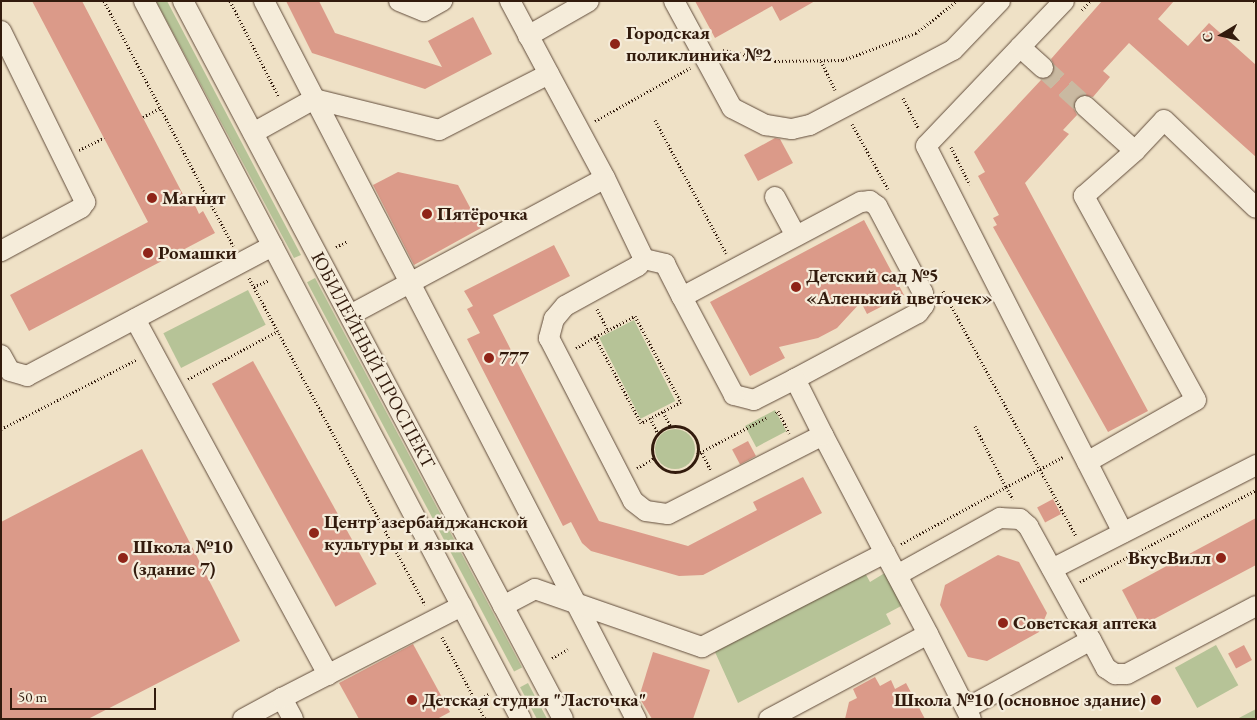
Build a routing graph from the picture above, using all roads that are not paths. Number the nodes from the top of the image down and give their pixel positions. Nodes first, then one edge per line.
1 (144, 1) edge
2 (184, 1) edge
3 (264, 1) edge
4 (399, 1) edge
5 (442, 1) edge
6 (510, 1) edge
7 (589, 1) edge
8 (674, 1) edge
9 (1000, 1) edge
10 (1071, 8) edge
11 (1, 31) edge
12 (528, 36) junction
13 (1020, 47) junction
14 (1043, 68) tunnel mouth
15 (549, 74) junction
16 (314, 99) junction
17 (1085, 106) tunnel mouth
18 (253, 133) junction
19 (1135, 151) junction
20 (605, 178) junction
21 (775, 197) dead end
22 (1256, 208) edge
23 (796, 236) junction
24 (273, 246) junction
25 (1, 251) edge
26 (644, 259) junction
27 (410, 283) junction
28 (682, 297) junction
29 (350, 315) junction
30 (135, 319) junction
31 (2, 362) edge
32 (795, 379) junction
33 (823, 435) junction
34 (1084, 455) junction
35 (1256, 465) edge
36 (1123, 533) junction
37 (885, 553) junction
38 (1052, 569) junction
39 (897, 575) junction
40 (462, 606) junction
41 (503, 606) junction
42 (576, 606) junction
43 (1256, 606) edge
44 (928, 634) junction
45 (1091, 640) junction
46 (328, 675) junction
47 (282, 698) junction
48 (969, 713) edge
49 (242, 719) edge
50 (293, 719) edge
51 (522, 719) edge
52 (563, 719) edge
53 (636, 719) edge
54 (769, 719) edge

1 - 24 street, ЮБИЛЕЙНЫЙ ПРОСПЕКТ
2 - 18 street, ЮБИЛЕЙНЫЙ ПРОСПЕКТ
3 - 16 street
4 - 5 street
6 - 12 street
7 - 12 street
8 - 9 street
10 - 13 street
11 - 25 street
12 - 15 street
13 - 14 street
13 - 34 street
15 - 16 street
15 - 20 street
16 - 18 street
16 - 27 street
17 - 19 street
18 - 29 street, ЮБИЛЕЙНЫЙ ПРОСПЕКТ
19 - 22 street
19 - 34 street
20 - 26 street
20 - 27 street
21 - 23 street
23 - 28 street
23 - 32 street
24 - 30 street
24 - 40 street, ЮБИЛЕЙНЫЙ ПРОСПЕКТ
26 - 28 street
26 - 33 street
27 - 29 street
27 - 42 street
28 - 32 street
29 - 41 street, ЮБИЛЕЙНЫЙ ПРОСПЕКТ
30 - 31 street
30 - 46 street
32 - 33 street
33 - 37 street
34 - 36 street
35 - 36 street
36 - 38 street
37 - 39 street
37 - 42 street
38 - 39 street
38 - 45 street
39 - 44 street
40 - 46 street
40 - 51 street, ЮБИЛЕЙНЫЙ ПРОСПЕКТ
41 - 42 street
41 - 52 street, ЮБИЛЕЙНЫЙ ПРОСПЕКТ
42 - 53 street
43 - 45 street
44 - 48 street
44 - 54 street
45 - 48 street
46 - 47 street
47 - 49 street
47 - 50 street

